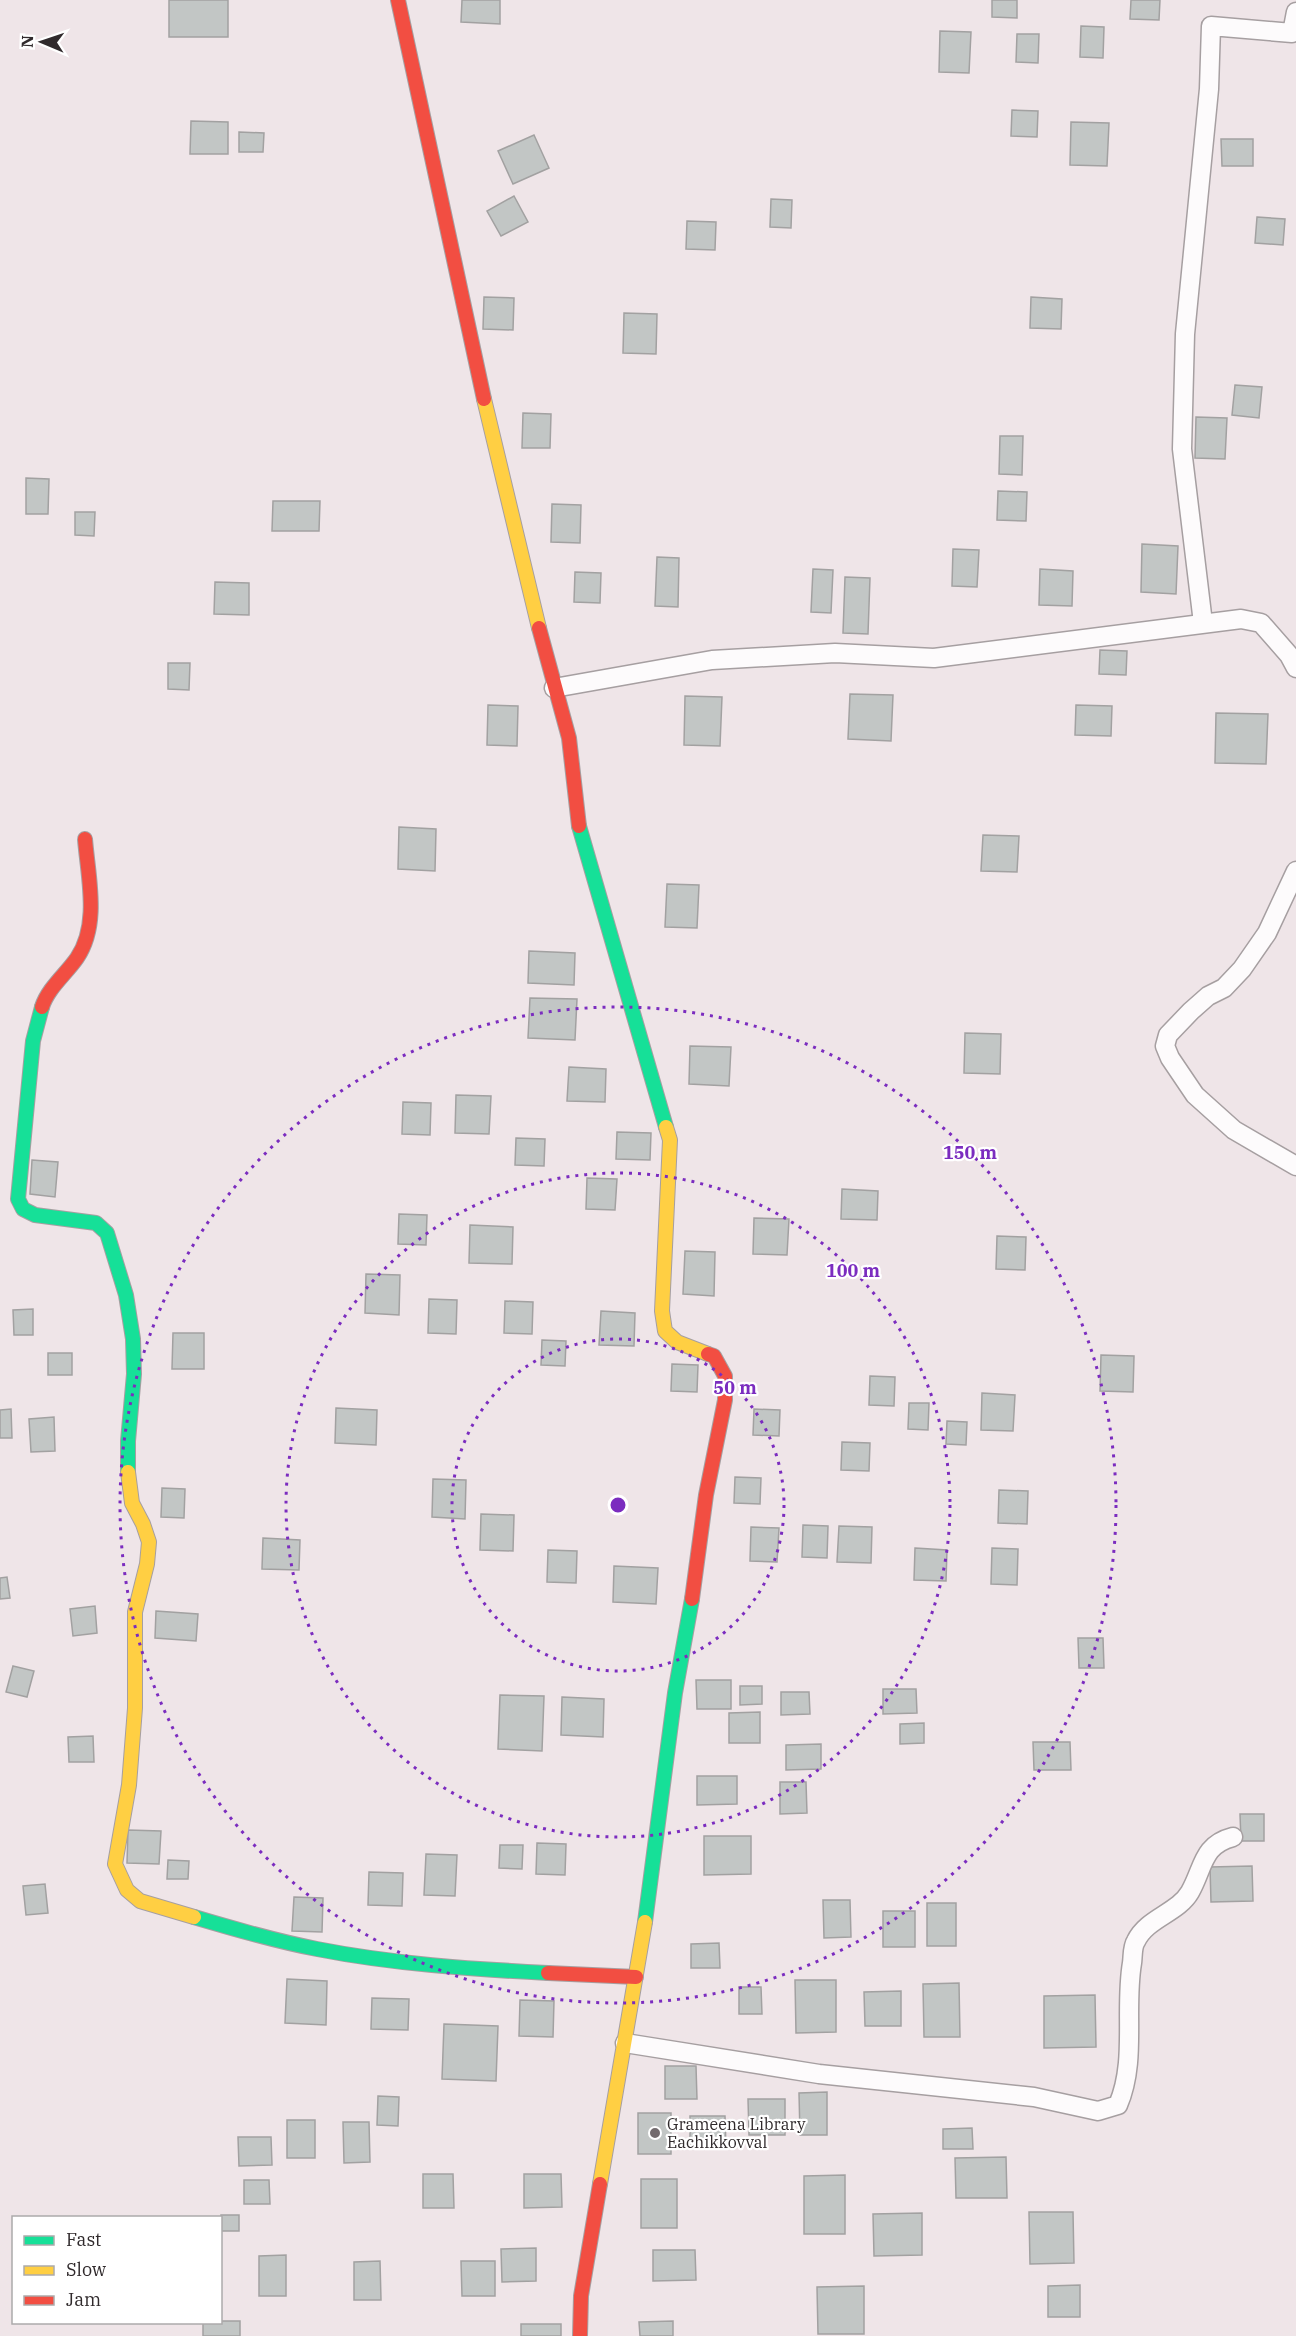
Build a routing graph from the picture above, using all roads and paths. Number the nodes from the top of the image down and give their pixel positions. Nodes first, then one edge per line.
1 (398, 0) edge
2 (1296, 12) edge
3 (1294, 34) edge
4 (1203, 623) junction
5 (1296, 668) edge
6 (554, 688) junction
7 (85, 839) dead end
8 (1296, 871) edge
9 (1296, 1166) edge
10 (1233, 1837) dead end
11 (636, 1977) junction
12 (625, 2043) junction
13 (580, 2336) edge

1 - 6 street
2 - 3 street
3 - 4 street
4 - 5 street
4 - 6 street
6 - 11 street
7 - 11 street
8 - 9 street
10 - 12 street
11 - 12 street
12 - 13 street

